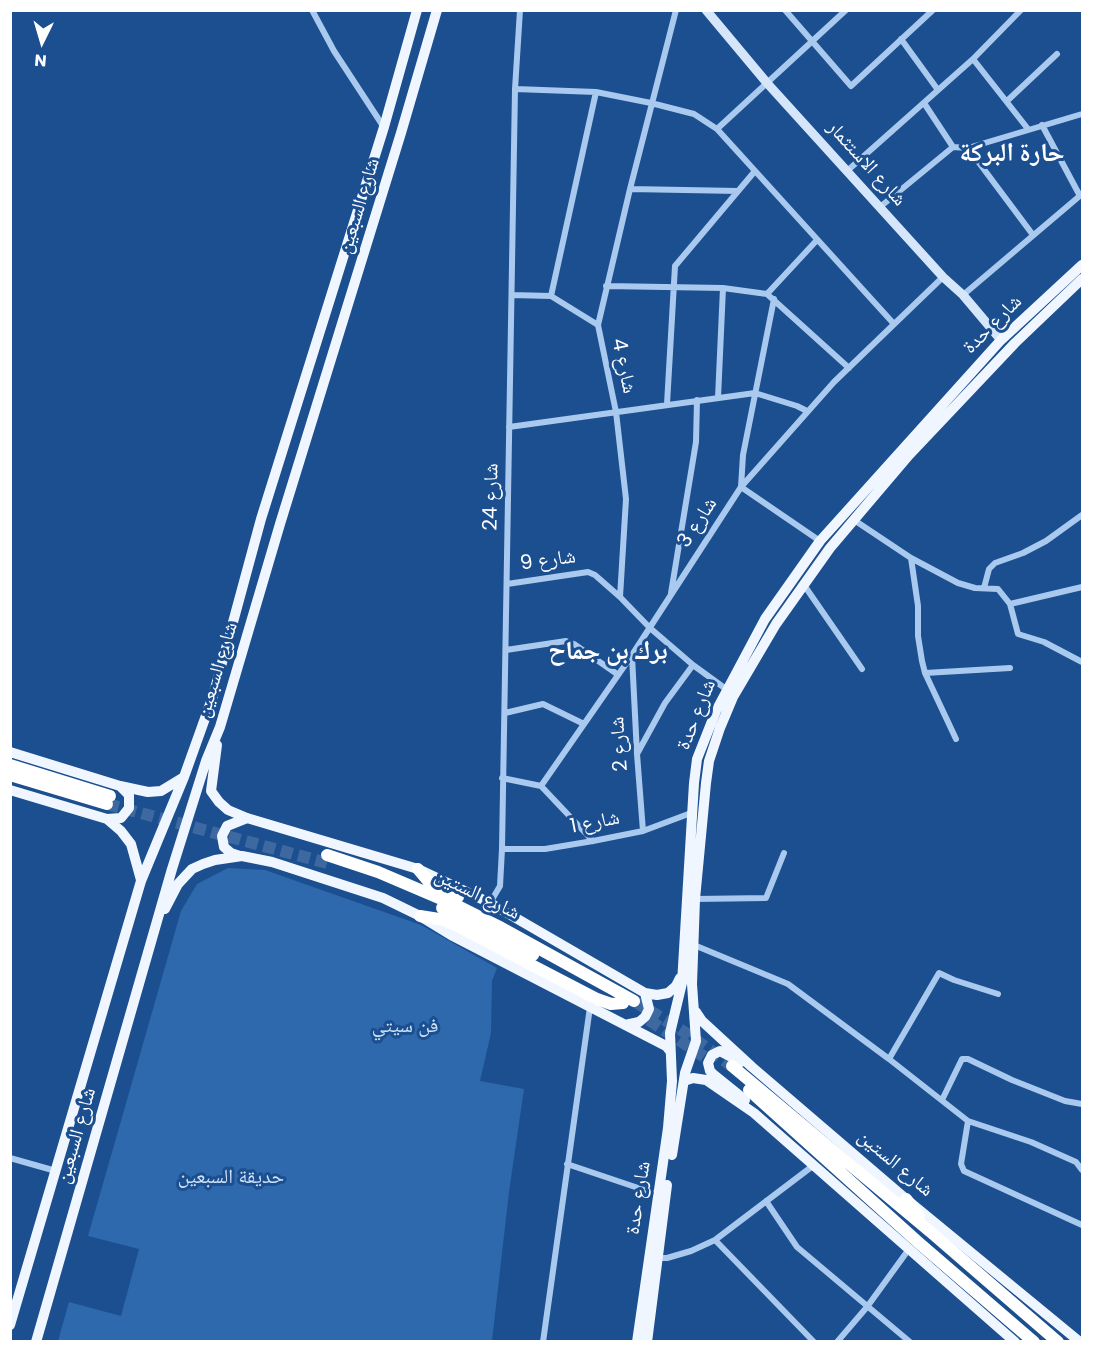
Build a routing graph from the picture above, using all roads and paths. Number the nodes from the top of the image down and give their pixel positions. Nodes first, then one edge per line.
1 (312, 10) edge
2 (417, 10) edge
3 (437, 10) edge
4 (520, 10) edge
5 (676, 10) edge
6 (706, 10) edge
7 (785, 10) edge
8 (846, 10) edge
9 (933, 10) edge
10 (1021, 10) edge
11 (901, 39) junction
12 (812, 42) junction
13 (1057, 54) dead end
14 (974, 59) junction
15 (767, 83) junction
16 (515, 89) junction
17 (938, 90) junction
18 (596, 92) junction
19 (1007, 101) junction
20 (651, 103) junction
21 (924, 103) junction
22 (1083, 114) edge
23 (1042, 125) junction
24 (384, 127) junction
25 (717, 129) junction
26 (1028, 129) junction
27 (953, 147) junction
28 (968, 148) junction
29 (754, 171) junction
30 (847, 171) junction
31 (630, 189) junction
32 (738, 191) junction
33 (1081, 195) edge
34 (880, 207) junction
35 (1033, 235) junction
36 (817, 240) junction
37 (1083, 265) edge
38 (943, 277) junction
39 (1083, 279) edge
40 (606, 286) junction
41 (673, 287) junction
42 (723, 288) junction
43 (766, 294) junction
44 (512, 295) junction
45 (963, 295) junction
46 (551, 296) junction
47 (774, 299) junction
48 (894, 324) junction
49 (598, 325) junction
50 (1001, 340) junction
51 (849, 369) junction
52 (755, 393) junction
53 (718, 398) junction
54 (697, 400) junction
55 (667, 404) junction
56 (807, 411) junction
57 (616, 412) junction
58 (509, 427) junction
59 (741, 487) junction
60 (1083, 515) edge
61 (261, 519) junction
62 (854, 520) junction
63 (280, 524) junction
64 (820, 541) junction
65 (251, 553) junction
66 (270, 558) junction
67 (911, 558) junction
68 (507, 584) junction
69 (804, 585) junction
70 (1083, 587) edge
71 (984, 588) junction
72 (620, 597) junction
73 (671, 597) junction
74 (1010, 604) junction
75 (650, 628) junction
76 (506, 651) junction
77 (632, 655) junction
78 (1083, 662) edge
79 (693, 665) junction
80 (1010, 668) dead end
81 (862, 669) dead end
82 (617, 674) junction
83 (925, 674) junction
84 (726, 690) junction
85 (505, 713) junction
86 (584, 724) junction
87 (220, 727) junction
88 (956, 739) dead end
89 (10, 752) edge
90 (637, 754) junction
91 (10, 765) edge
92 (10, 775) edge
93 (184, 777) junction
94 (502, 778) junction
95 (700, 783) junction
96 (120, 786) junction
97 (541, 786) junction
98 (10, 790) edge
99 (691, 813) junction
100 (247, 818) junction
101 (107, 819) junction
102 (643, 831) junction
103 (593, 841) junction
104 (502, 849) junction
105 (784, 853) dead end
106 (242, 856) junction
107 (327, 859) tunnel mouth
108 (418, 869) junction
109 (141, 881) junction
110 (696, 899) junction
111 (490, 903) junction
112 (420, 916) junction
113 (153, 933) junction
114 (694, 945) junction
115 (682, 976) junction
116 (645, 993) junction
117 (998, 994) dead end
118 (628, 1002) junction
119 (590, 1007) junction
120 (694, 1009) junction
121 (625, 1025) junction
122 (670, 1051) junction
123 (890, 1059) junction
124 (752, 1067) junction
125 (684, 1081) junction
126 (942, 1100) junction
127 (1083, 1104) edge
128 (754, 1113) junction
129 (968, 1121) junction
130 (10, 1158) edge
131 (567, 1164) junction
132 (814, 1165) junction
133 (1083, 1170) edge
134 (56, 1172) junction
135 (659, 1195) junction
136 (906, 1199) junction
137 (766, 1201) junction
138 (1083, 1225) edge
139 (933, 1234) junction
140 (715, 1240) junction
141 (909, 1249) junction
142 (657, 1258) junction
143 (867, 1307) junction
144 (10, 1325) edge
145 (36, 1341) edge
146 (543, 1341) edge
147 (637, 1341) edge
148 (647, 1341) edge
149 (814, 1341) edge
150 (837, 1341) edge
151 (910, 1341) edge
152 (1015, 1341) edge
153 (1035, 1341) edge
154 (1058, 1341) edge
155 (1080, 1341) edge

1 - 24 street
2 - 24 main road, شارع السبعين
3 - 63 main road, شارع السبعين
4 - 16 street, شارع 24
5 - 20 street, شارع 4
6 - 15 street, شارع الاستثمار
7 - 12 street
8 - 12 street
9 - 11 street
10 - 14 street
11 - 12 street
11 - 17 street
12 - 15 street
13 - 19 street
14 - 17 street
14 - 19 street
15 - 25 street
15 - 30 street, شارع الاستثمار
16 - 18 street
16 - 44 street, شارع 24
17 - 21 street
18 - 20 street
18 - 46 street
19 - 26 street
20 - 25 street
20 - 31 street, شارع 4
21 - 27 street
21 - 30 street
22 - 23 street
23 - 26 street
23 - 33 street
24 - 61 main road, شارع السبعين
25 - 29 street
26 - 28 street
27 - 28 street
27 - 34 street
28 - 35 street
29 - 32 street
29 - 36 street
30 - 34 street, شارع الاستثمار
31 - 32 street
31 - 40 street, شارع 4
32 - 41 street
33 - 35 street
34 - 38 street, شارع الاستثمار
35 - 45 street
36 - 43 street
36 - 48 street
37 - 50 main road, شارع حدة
38 - 45 street, شارع الاستثمار
38 - 48 street, شارع 3
39 - 62 main road, شارع حدة
40 - 41 street
40 - 49 street, شارع 4
41 - 42 street
41 - 55 street
42 - 43 street
42 - 53 street
43 - 47 street
44 - 46 street
44 - 58 street, شارع 24
45 - 50 street, شارع الاستثمار
46 - 49 street
47 - 51 street
47 - 52 street
48 - 51 street, شارع 3
49 - 57 street, شارع 4
50 - 64 main road, شارع حدة
51 - 56 street, شارع 3
52 - 53 street
52 - 56 street
52 - 59 street
53 - 54 street
54 - 55 street
54 - 73 street
55 - 57 street
56 - 59 street, شارع 3
57 - 58 street
57 - 72 street, شارع 4
58 - 68 street, شارع 24
59 - 64 street
59 - 73 street, شارع 3
60 - 71 street
61 - 63 main road
61 - 65 main road, شارع السبعين
62 - 67 street
62 - 69 main road, شارع حدة
63 - 66 main road, شارع السبعين
64 - 84 main road, شارع حدة
65 - 66 main road
65 - 93 main road, شارع السبعين
66 - 87 main road, شارع السبعين
67 - 71 street
67 - 83 street
68 - 72 street, شارع 9
68 - 76 street, شارع 24
69 - 81 street
69 - 95 main road, شارع حدة
70 - 74 street
71 - 74 street
72 - 75 street
73 - 75 street, شارع 3
74 - 78 street
75 - 77 street, شارع 3
75 - 79 street
76 - 82 street
76 - 85 street, شارع 24
77 - 82 street, شارع 3
77 - 90 street, شارع 2
79 - 84 street
79 - 90 street
80 - 83 street
82 - 86 street, شارع 3
83 - 88 street
84 - 95 main road, شارع حدة
85 - 86 street
85 - 94 street, شارع 24
86 - 97 street, شارع 3
87 - 100 main road
87 - 113 main road, شارع السبعين
89 - 96 main road
90 - 102 street, شارع 2
91 - 92 highway
93 - 96 main road
93 - 109 main road, شارع السبعين
94 - 97 street
94 - 104 street, شارع 24
95 - 99 main road, شارع حدة
95 - 110 main road, شارع حدة
96 - 101 main road
97 - 103 street
98 - 101 main road
99 - 102 street, شارع 1
99 - 115 main road, شارع حدة
100 - 106 main road
100 - 108 main road
101 - 109 main road
102 - 103 street, شارع 1
103 - 104 street, شارع 1
104 - 111 street, شارع 24
105 - 110 street
106 - 112 main road
106 - 113 main road
107 - 118 highway, شارع الستين
108 - 111 main road
108 - 118 highway
109 - 134 main road, شارع السبعين
110 - 114 main road, شارع حدة
111 - 116 main road
112 - 118 highway
112 - 119 main road
113 - 145 main road, شارع السبعين
114 - 120 main road, شارع حدة
114 - 123 street
115 - 116 main road
115 - 122 main road, شارع حدة
116 - 121 main road
117 - 123 street
119 - 121 main road
119 - 131 street
120 - 124 main road, شارع الستين
120 - 125 main road, شارع حدة
121 - 122 main road
122 - 135 main road, شارع حدة
123 - 126 street
124 - 128 main road
124 - 136 main road, شارع الستين
125 - 128 main road
125 - 142 main road, شارع حدة
126 - 127 street
126 - 129 street
128 - 132 main road
129 - 133 street
129 - 138 street
130 - 134 street
131 - 135 street
131 - 146 street
132 - 137 street
132 - 141 main road
134 - 144 main road, شارع السبعين
135 - 147 main road, شارع حدة
136 - 139 highway
136 - 155 main road, شارع الستين
137 - 140 street
137 - 143 street
139 - 153 highway, شارع الستين
139 - 154 highway, شارع الستين
140 - 142 street
140 - 149 street
141 - 143 street
141 - 152 main road
142 - 148 main road, شارع حدة
143 - 150 street
143 - 151 street

